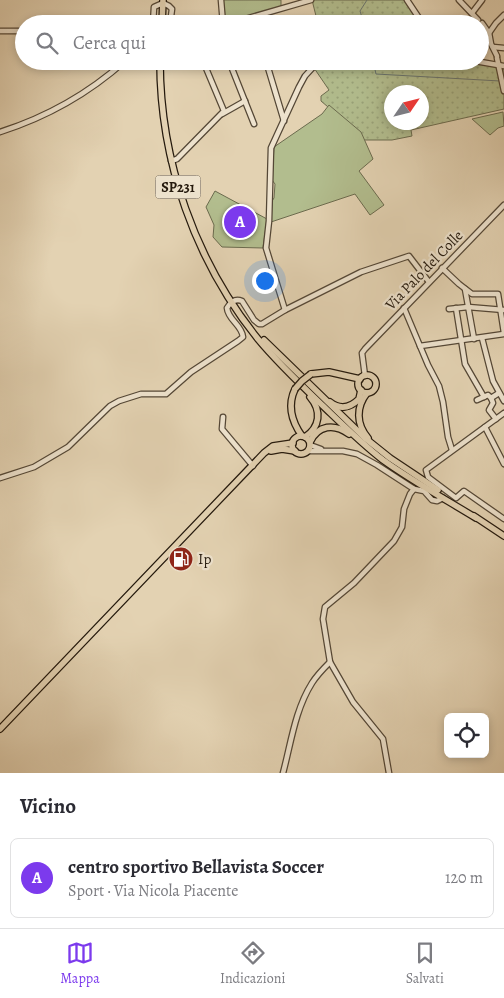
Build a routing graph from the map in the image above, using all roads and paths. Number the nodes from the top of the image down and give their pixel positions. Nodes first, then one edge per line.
1 (221, 0) edge
2 (311, 0) edge
3 (408, 0) edge
4 (459, 0) edge
5 (482, 0) edge
6 (163, 2) edge
7 (472, 13) joint
8 (154, 15) edge
9 (162, 15) edge
10 (171, 15) edge
11 (223, 15) edge
12 (260, 15) edge
13 (417, 15) edge
14 (504, 15) edge
15 (0, 31) edge
16 (15, 31) edge
17 (490, 33) joint
18 (492, 46) junction
19 (504, 48) edge
20 (489, 64) edge
21 (502, 66) edge
22 (115, 70) edge
23 (161, 70) edge
24 (207, 70) edge
25 (233, 70) edge
26 (269, 70) edge
27 (311, 70) edge
28 (504, 91) edge
29 (245, 101) junction
30 (222, 114) junction
31 (284, 121) junction
32 (254, 124) dead end
33 (0, 132) edge
34 (171, 161) junction
35 (504, 205) edge
36 (442, 268) junction
37 (429, 282) junction
38 (465, 289) junction
39 (232, 302) junction
40 (468, 307) junction
41 (404, 308) junction
42 (456, 308) junction
43 (449, 309) dead end
44 (502, 309) edge
45 (285, 310) junction
46 (504, 334) edge
47 (482, 338) junction
48 (474, 339) junction
49 (461, 341) junction
50 (420, 346) junction
51 (268, 351) junction
52 (281, 358) junction
53 (363, 378) junction
54 (364, 392) junction
55 (499, 393) junction
56 (484, 397) junction
57 (491, 398) junction
58 (477, 400) dead end
59 (504, 401) edge
60 (504, 413) edge
61 (223, 417) dead end
62 (496, 419) junction
63 (295, 424) junction
64 (485, 427) junction
65 (304, 437) junction
66 (294, 442) junction
67 (309, 446) junction
68 (452, 450) junction
69 (295, 451) junction
70 (263, 456) junction
71 (504, 464) edge
72 (253, 466) junction
73 (415, 475) junction
74 (0, 478) edge
75 (422, 484) junction
76 (414, 488) junction
77 (439, 489) junction
78 (443, 498) junction
79 (476, 518) junction
80 (504, 519) edge
81 (504, 536) edge
82 (330, 662) junction
83 (0, 729) edge
84 (282, 773) edge
85 (389, 773) edge

1 - 11 street
2 - 12 street
3 - 13 street
4 - 7 street
5 - 7 street
6 - 8 street
6 - 9 main road
6 - 10 street
14 - 17 street
15 - 16 street
17 - 18 street
18 - 19 street
18 - 21 street
20 - 21 street
21 - 28 street
22 - 33 street
23 - 34 main road, SP231
24 - 30 street
25 - 29 street
26 - 31 street
27 - 31 street
29 - 30 street
29 - 32 street
30 - 34 street
31 - 45 street
34 - 39 main road, SP231
35 - 36 street, Via Palo del Colle
36 - 37 street, Via Palo del Colle
36 - 38 street
37 - 41 street, Via Palo del Colle
37 - 45 street
38 - 40 street
38 - 44 street
39 - 45 street
39 - 51 main road, SP231
39 - 52 main road, SP231
39 - 74 street
40 - 42 street
40 - 44 street
40 - 48 street
41 - 50 street
41 - 53 street, Via Palo del Colle
42 - 43 street
42 - 49 street
44 - 46 street
46 - 47 street
47 - 48 street
47 - 55 street
48 - 49 street
49 - 50 street
49 - 56 street
50 - 68 street
51 - 65 main road
51 - 75 main road, SP231
52 - 54 main road
52 - 73 main road, SP231
53 - 54 main road
53 - 54 main road
53 - 63 main road, bridge
54 - 73 main road
55 - 57 street
55 - 59 street
56 - 57 street
56 - 58 street
57 - 62 street
60 - 62 street
61 - 72 street
62 - 64 street
63 - 65 main road
63 - 66 main road
64 - 68 street
64 - 71 street
65 - 66 main road
65 - 67 main road
66 - 69 main road
66 - 70 main road
67 - 69 main road
67 - 75 main road
67 - 76 street
68 - 77 street
69 - 70 main road
70 - 72 main road
72 - 83 main road
73 - 77 main road, SP231
75 - 78 main road, SP231
76 - 78 street
76 - 82 street
77 - 79 main road, SP231
77 - 80 street
78 - 79 main road, SP231
79 - 81 main road, SP231
82 - 84 street
82 - 85 street

